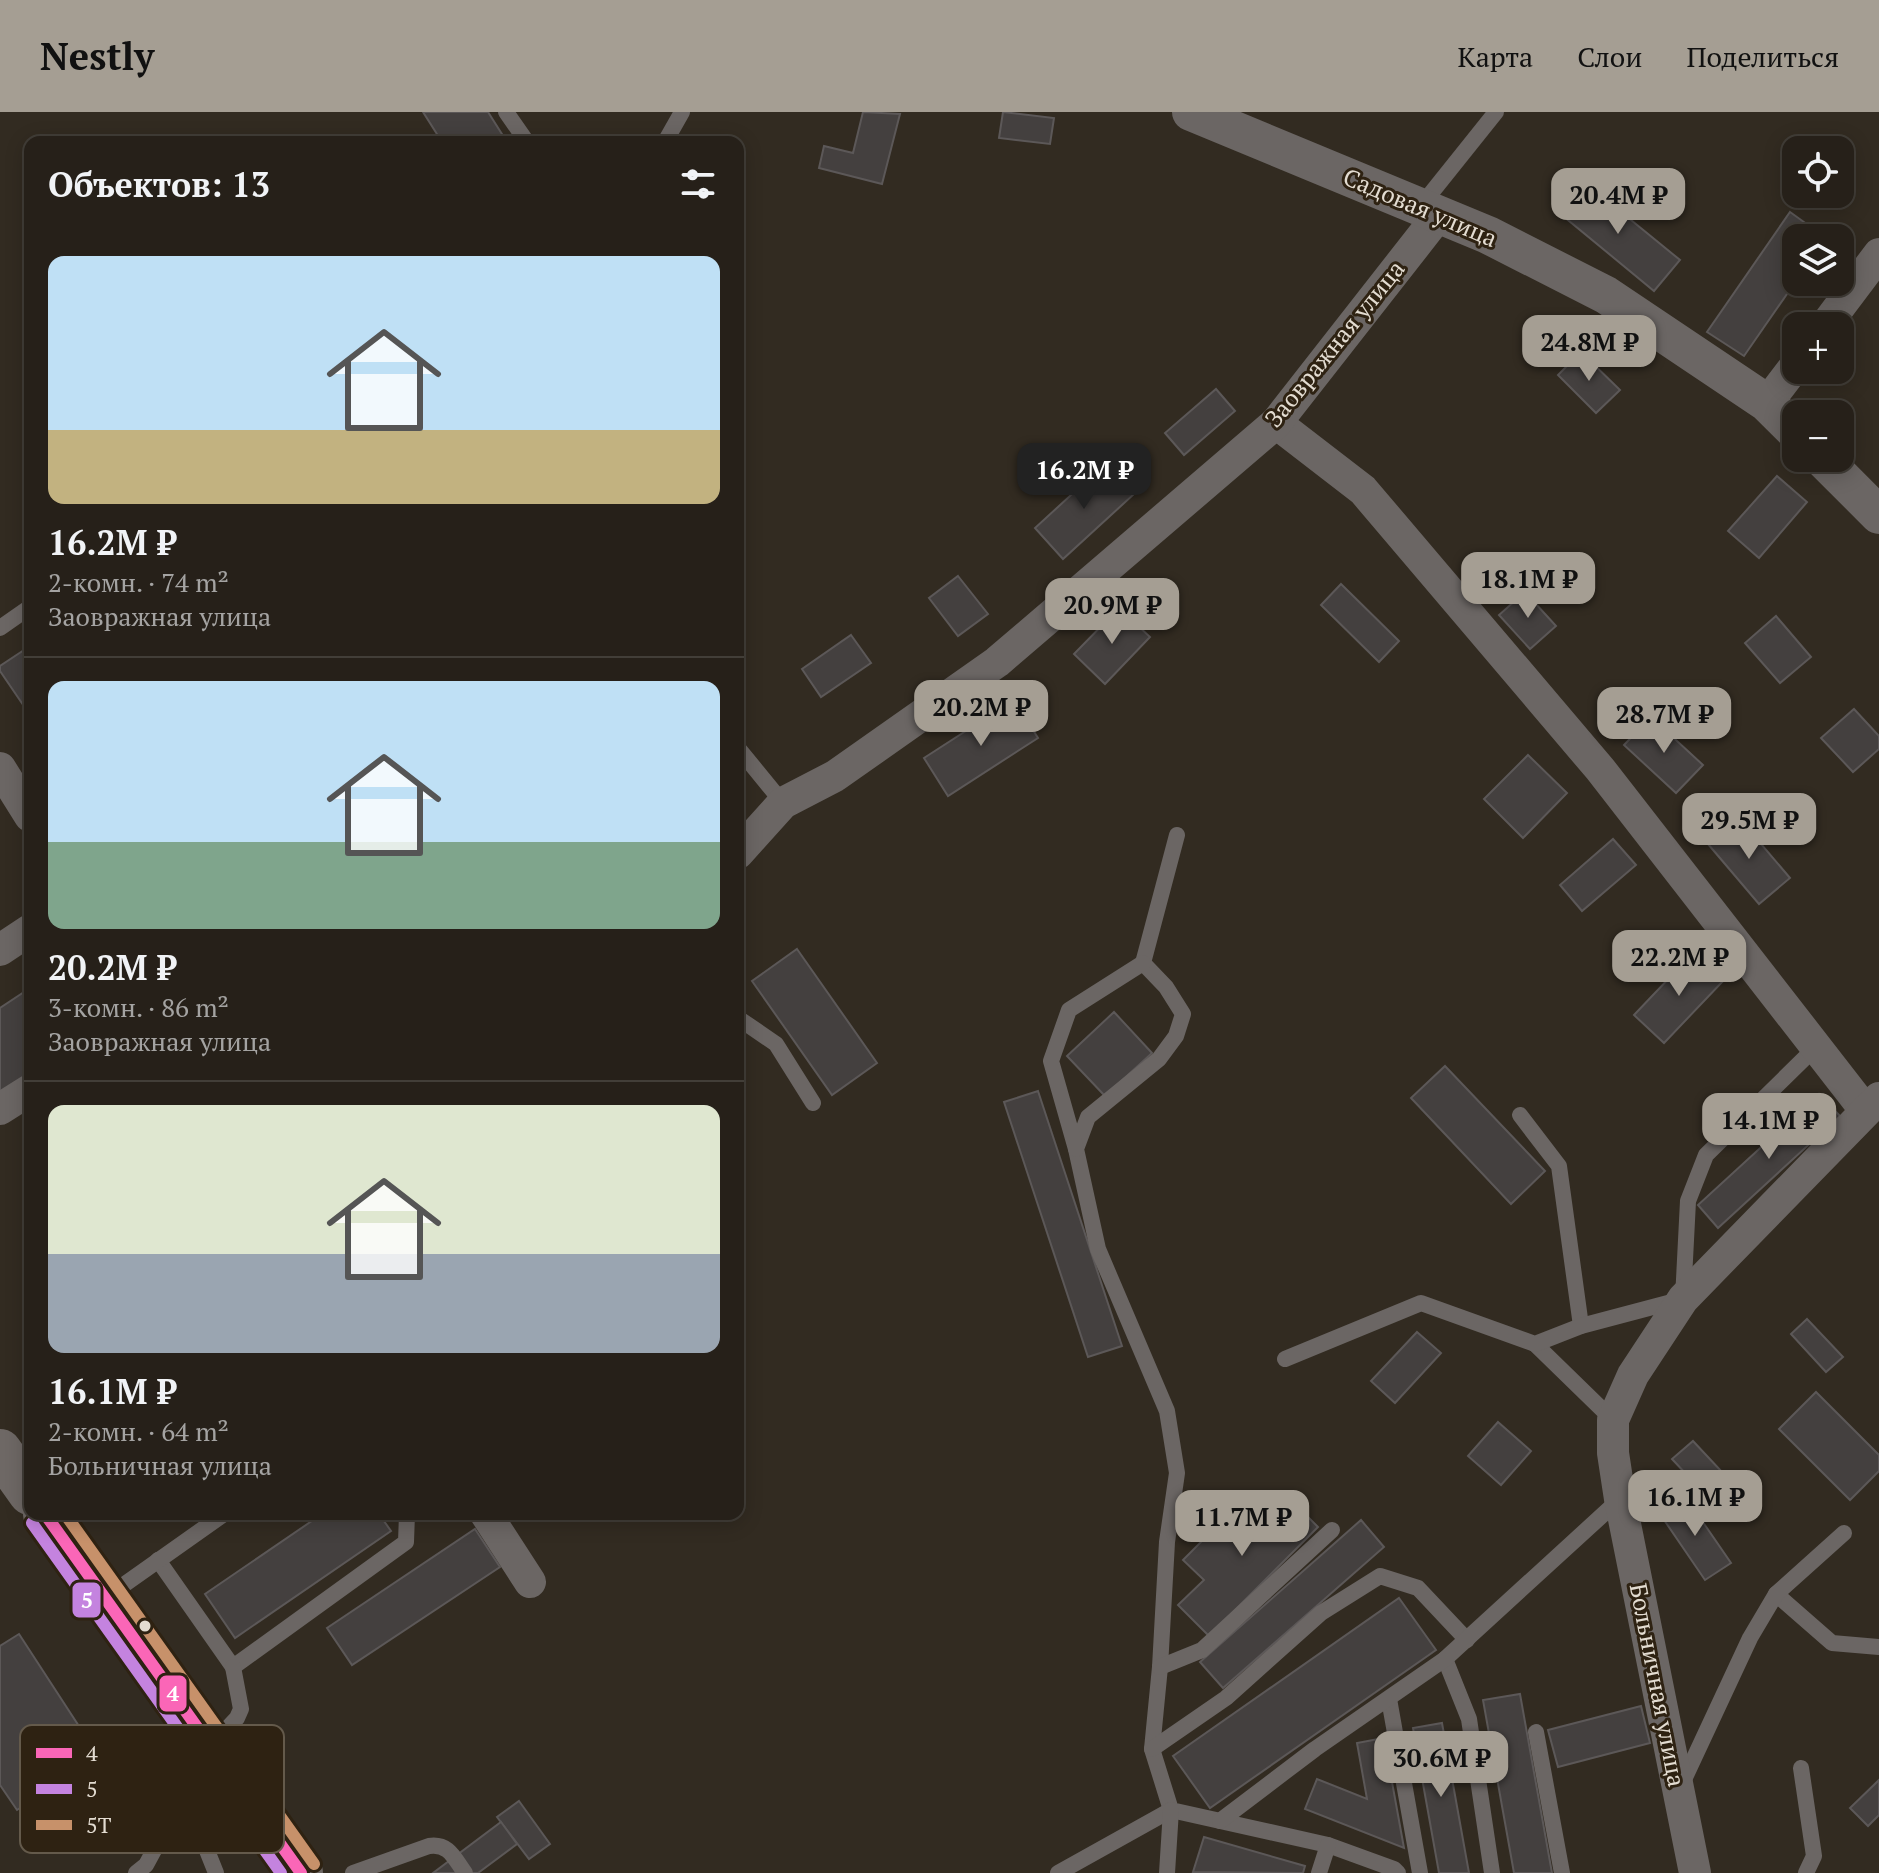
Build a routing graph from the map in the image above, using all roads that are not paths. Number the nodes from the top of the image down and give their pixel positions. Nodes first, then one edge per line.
1 (506, 112) edge
2 (682, 112) edge
3 (1191, 112) edge
4 (1496, 112) edge
5 (523, 136) edge
6 (668, 136) edge
7 (1429, 212) junction
8 (1879, 254) edge
9 (1836, 312) edge
10 (1782, 383) edge
11 (1767, 403) junction
12 (1782, 418) edge
13 (1276, 423) junction
14 (1836, 472) edge
15 (1879, 515) edge
16 (24, 611) edge
17 (0, 628) edge
18 (744, 755) edge
19 (0, 768) edge
20 (783, 803) junction
21 (24, 806) edge
22 (1177, 835) dead end
23 (744, 846) edge
24 (24, 934) edge
25 (0, 950) edge
26 (1143, 963) junction
27 (744, 1022) edge
28 (1816, 1047) junction
29 (24, 1094) edge
30 (813, 1103) dead end
31 (1872, 1104) edge
32 (0, 1109) edge
33 (1520, 1115) dead end
34 (1076, 1149) junction
35 (1683, 1299) junction
36 (1581, 1326) junction
37 (1535, 1344) junction
38 (1285, 1359) dead end
39 (1613, 1420) junction
40 (1620, 1499) junction
41 (49, 1520) edge
42 (215, 1520) edge
43 (407, 1520) edge
44 (490, 1520) edge
45 (1332, 1530) dead end
46 (1844, 1533) dead end
47 (158, 1560) junction
48 (530, 1582) dead end
49 (1776, 1594) junction
50 (105, 1598) junction
51 (1467, 1640) junction
52 (1879, 1647) edge
53 (1445, 1659) junction
54 (233, 1667) junction
55 (1160, 1667) junction
56 (1389, 1699) junction
57 (194, 1725) edge
58 (230, 1725) edge
59 (1536, 1732) dead end
60 (1152, 1749) junction
61 (1801, 1768) dead end
62 (1679, 1791) junction
63 (1171, 1810) junction
64 (1220, 1821) junction
65 (1328, 1845) junction
66 (284, 1849) edge
67 (152, 1853) edge
68 (208, 1853) edge
69 (136, 1873) edge
70 (216, 1873) edge
71 (301, 1873) edge
72 (353, 1873) edge
73 (465, 1873) edge
74 (1058, 1873) edge
75 (1167, 1873) edge
76 (1319, 1873) edge
77 (1398, 1873) edge
78 (1420, 1873) edge
79 (1492, 1873) edge
80 (1562, 1873) edge
81 (1695, 1873) edge
82 (1806, 1873) edge

1 - 5 lane
2 - 6 lane
3 - 7 street, Садовая улица
4 - 7 lane
7 - 11 street, Садовая улица
7 - 13 street, Заовражная улица
8 - 9 street
10 - 11 street
11 - 12 street, Садовая улица
13 - 20 street, Заовражная улица
13 - 28 street, Больничная улица
14 - 15 street
16 - 17 lane
18 - 20 lane
19 - 21 street
20 - 23 street, Заовражная улица
22 - 26 lane
24 - 25 street
26 - 34 lane
26 - 34 lane
27 - 30 lane
28 - 31 street, Больничная улица
28 - 35 lane
29 - 32 street
31 - 35 street, Больничная улица
33 - 36 lane
34 - 55 lane
35 - 36 lane
35 - 39 street, Больничная улица
36 - 37 lane
37 - 38 lane
37 - 39 lane
39 - 40 street, Больничная улица
40 - 51 lane
40 - 62 street, Больничная улица
41 - 50 main road
42 - 47 lane
43 - 54 lane
44 - 48 street
45 - 55 lane
46 - 49 lane
47 - 50 lane
47 - 54 lane
49 - 52 lane
49 - 62 lane
50 - 57 main road
51 - 53 lane
51 - 60 lane
53 - 56 lane
53 - 79 lane
54 - 58 lane
55 - 60 lane
56 - 64 lane
56 - 78 lane
59 - 80 lane
60 - 63 lane
61 - 82 lane
62 - 81 street, Больничная улица
63 - 64 lane
63 - 74 lane
63 - 75 lane
64 - 65 lane
65 - 76 lane
65 - 77 lane
66 - 71 main road
67 - 69 lane
68 - 70 lane
72 - 73 lane

